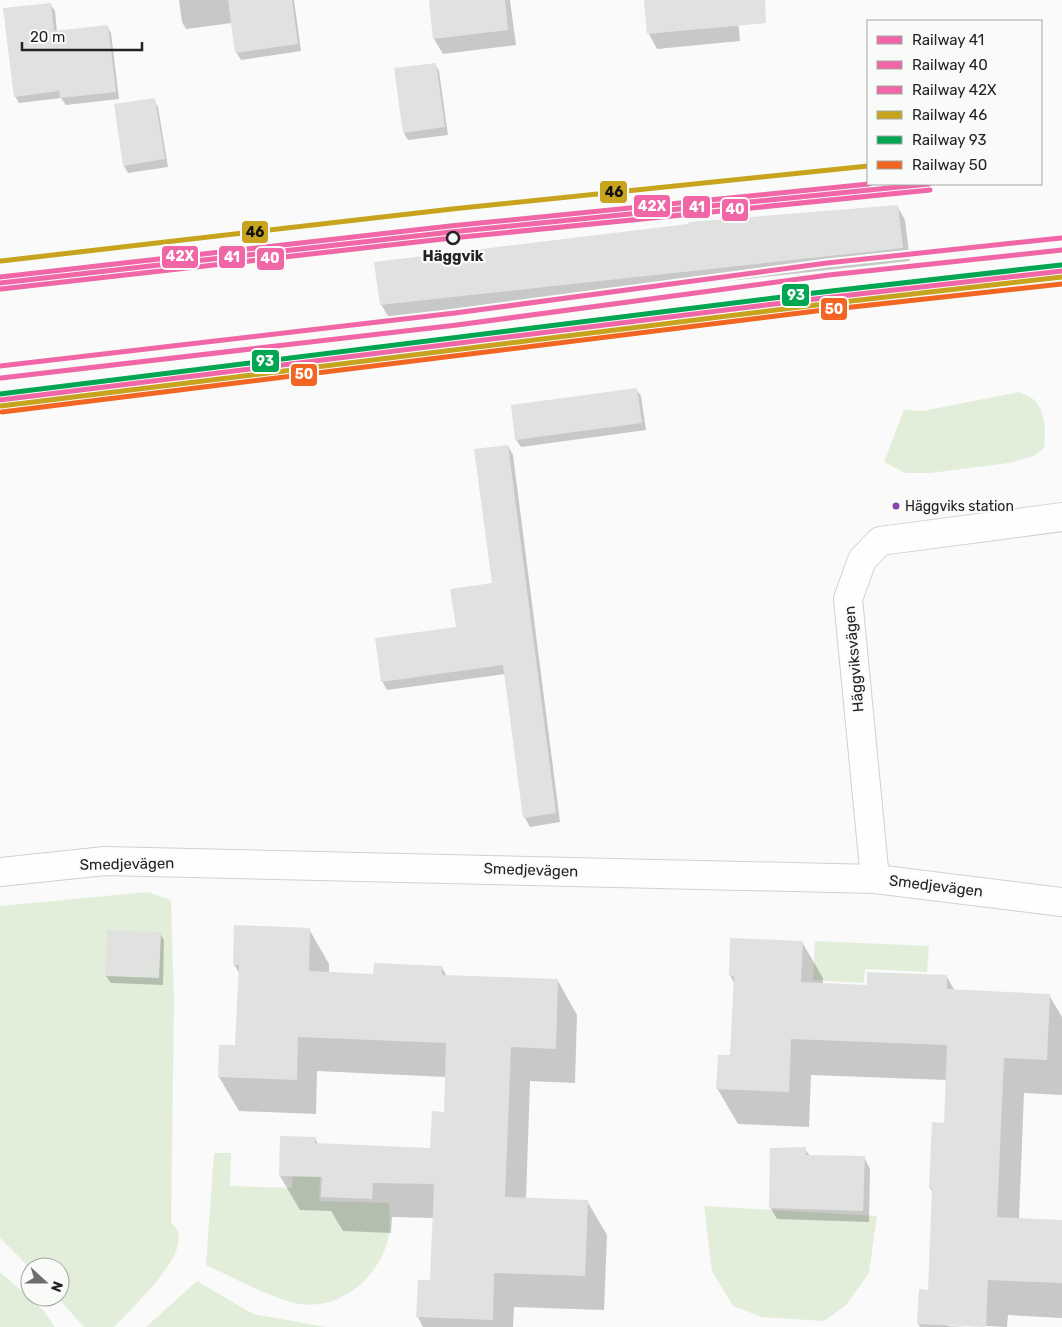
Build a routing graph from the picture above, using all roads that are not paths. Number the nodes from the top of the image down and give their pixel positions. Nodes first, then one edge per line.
1 (1062, 517) edge
2 (0, 872) edge
3 (875, 879) junction
4 (1062, 902) edge

1 - 3 street, Häggviksvägen
2 - 3 street, Smedjevägen
3 - 4 street, Smedjevägen

